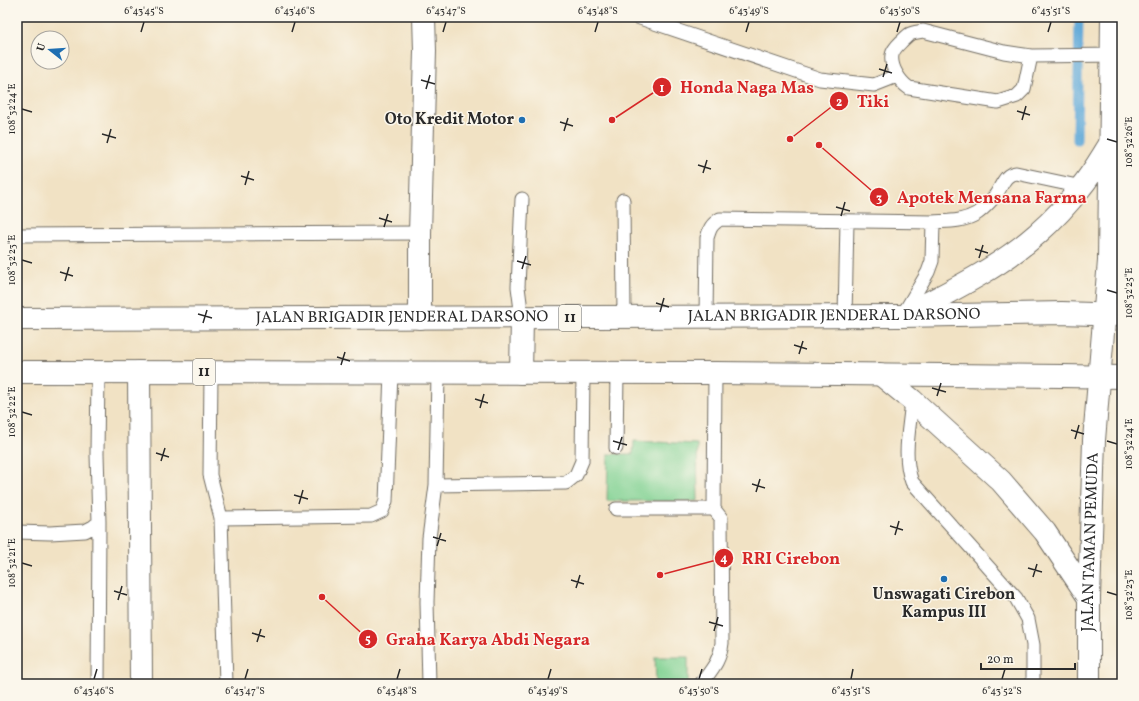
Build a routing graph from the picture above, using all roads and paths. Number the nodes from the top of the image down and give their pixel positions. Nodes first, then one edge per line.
1 (424, 17) edge
2 (637, 17) edge
3 (1112, 17) edge
4 (1117, 55) edge
5 (1031, 56) junction
6 (897, 76) junction
7 (1110, 144) junction
8 (1082, 186) junction
9 (522, 199) dead end
10 (623, 200) dead end
11 (847, 221) junction
12 (933, 222) junction
13 (420, 233) junction
14 (17, 235) edge
15 (1113, 314) edge
16 (902, 316) junction
17 (624, 317) junction
18 (706, 317) junction
19 (845, 317) junction
20 (420, 318) junction
21 (522, 318) junction
22 (17, 320) edge
23 (17, 372) edge
24 (98, 372) junction
25 (139, 372) junction
26 (211, 372) junction
27 (391, 373) junction
28 (438, 373) junction
29 (521, 373) junction
30 (583, 373) junction
31 (616, 373) junction
32 (715, 373) junction
33 (880, 374) junction
34 (1099, 376) junction
35 (1122, 377) edge
36 (912, 400) junction
37 (616, 448) dead end
38 (436, 485) junction
39 (714, 508) junction
40 (616, 509) dead end
41 (221, 518) junction
42 (99, 522) junction
43 (17, 532) edge
44 (1089, 598) junction
45 (98, 684) edge
46 (141, 684) edge
47 (226, 684) edge
48 (428, 684) edge
49 (701, 684) edge
50 (1033, 684) edge
51 (1088, 684) edge

1 - 13 main road
2 - 6 lane
3 - 4 main road, JALAN TAMAN PEMUDA
4 - 5 lane
4 - 7 main road, JALAN TAMAN PEMUDA
5 - 6 lane
5 - 6 lane
7 - 8 main road
7 - 15 main road, JALAN TAMAN PEMUDA
8 - 12 lane
8 - 16 main road
9 - 21 lane
10 - 17 lane
11 - 12 lane
11 - 18 lane
11 - 19 lane
12 - 16 lane
13 - 14 lane
13 - 20 main road
15 - 16 main road, JALAN BRIGADIR JENDERAL DARSONO / 11
15 - 34 main road, JALAN TAMAN PEMUDA
16 - 19 main road, JALAN BRIGADIR JENDERAL DARSONO / 11
17 - 18 main road, JALAN BRIGADIR JENDERAL DARSONO / 11
17 - 21 main road, JALAN BRIGADIR JENDERAL DARSONO / 11
18 - 19 main road, JALAN BRIGADIR JENDERAL DARSONO / 11
20 - 21 main road, JALAN BRIGADIR JENDERAL DARSONO / 11
20 - 22 main road, JALAN BRIGADIR JENDERAL DARSONO / 11
21 - 29 main road
23 - 24 main road, 11
24 - 25 main road, 11
24 - 42 lane
25 - 26 main road, 11
25 - 46 main road
26 - 27 main road, 11
26 - 41 lane
27 - 28 main road, 11
27 - 41 lane
28 - 29 main road, 11
28 - 38 lane
29 - 30 main road, 11
30 - 31 main road, 11
30 - 38 lane
31 - 32 main road, 11
31 - 37 lane
32 - 33 main road, 11
32 - 39 lane
33 - 34 main road, 11
33 - 36 main road
34 - 35 main road, 11
34 - 44 main road, JALAN TAMAN PEMUDA
36 - 44 main road
36 - 50 lane
38 - 48 lane
39 - 40 lane
39 - 49 lane
41 - 47 lane
42 - 43 lane
42 - 45 lane
44 - 51 main road, JALAN TAMAN PEMUDA

